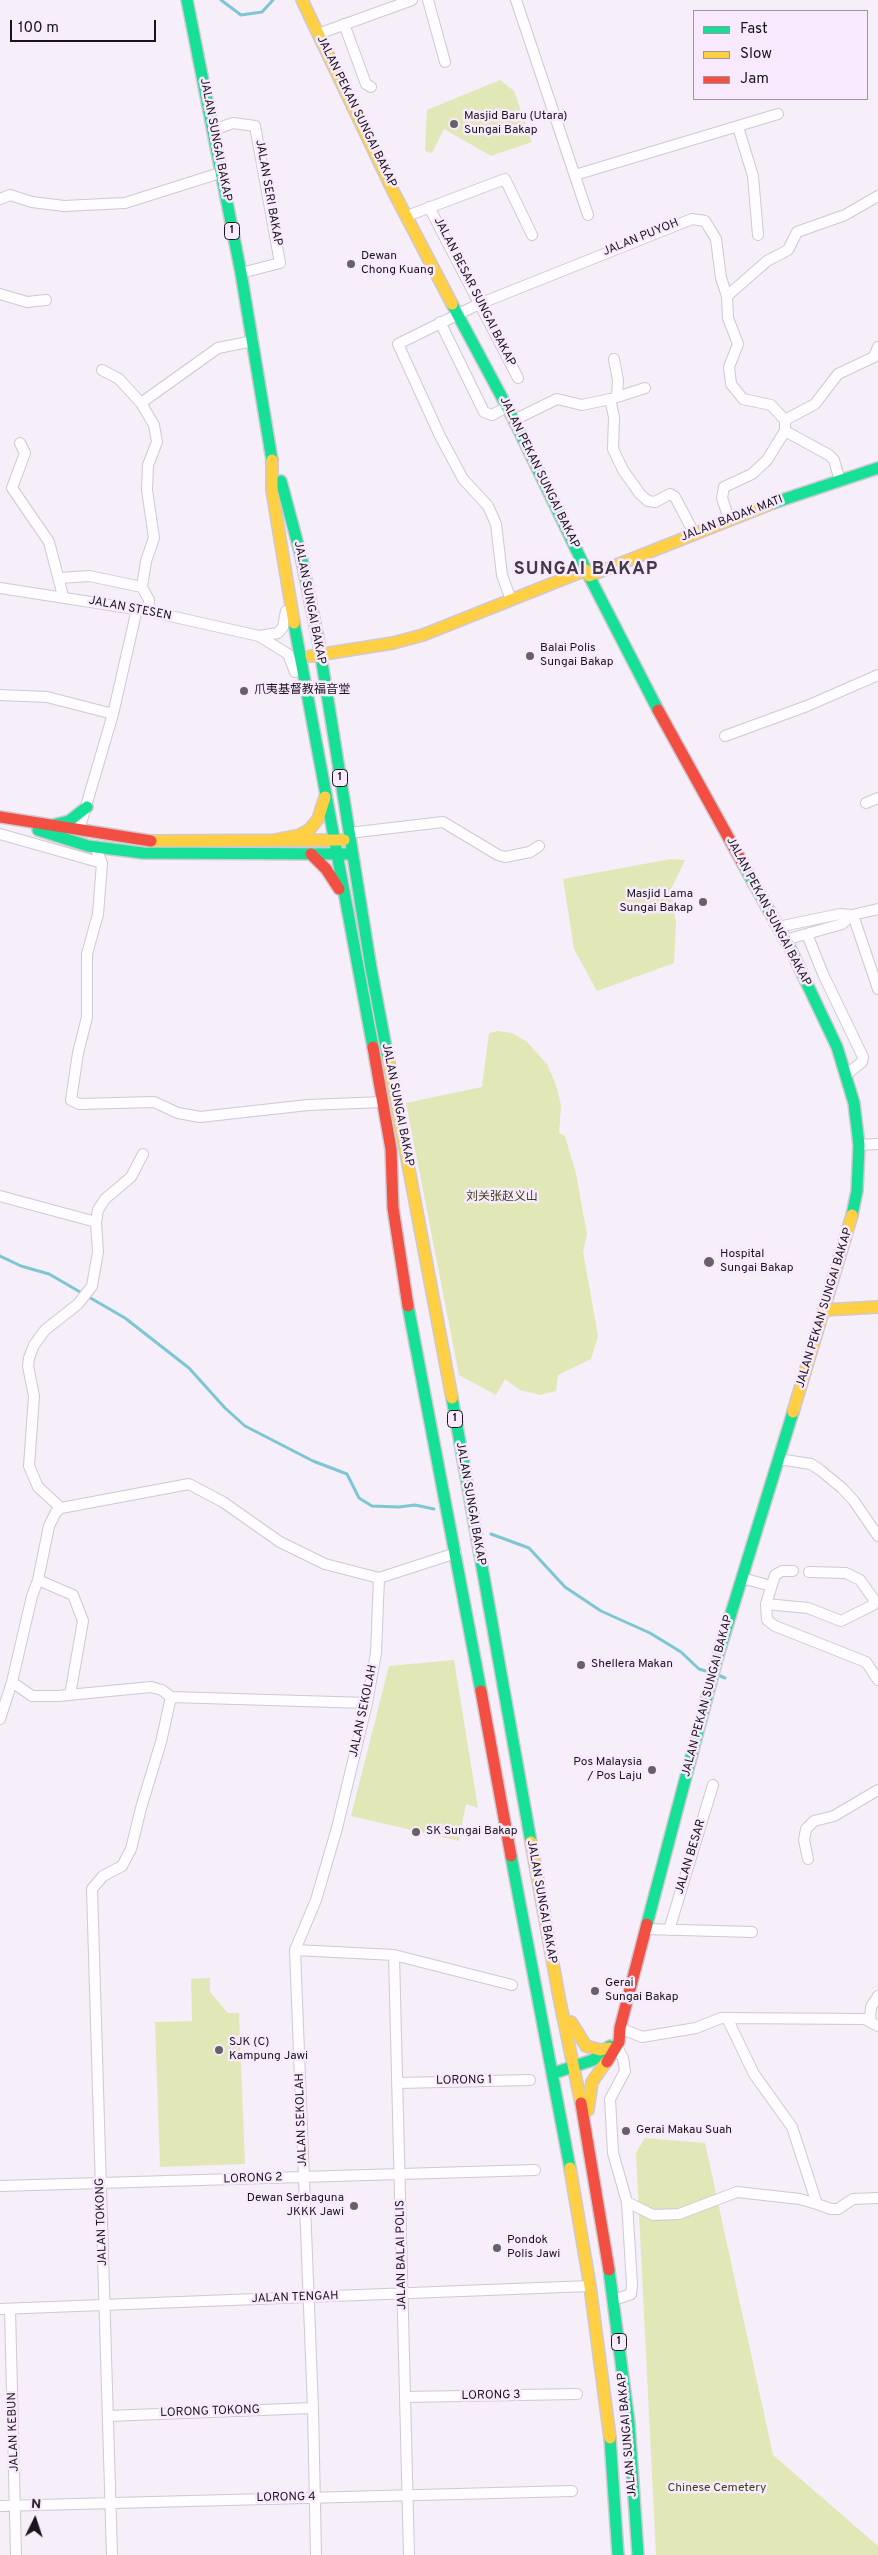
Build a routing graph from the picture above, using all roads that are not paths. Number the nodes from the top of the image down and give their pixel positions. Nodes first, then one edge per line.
1 (302, 0) edge
2 (412, 0) edge
3 (428, 0) edge
4 (516, 0) edge
5 (188, 2) edge
6 (344, 24) junction
7 (318, 34) junction
8 (445, 62) dead end
9 (370, 87) dead end
10 (778, 114) dead end
11 (738, 127) junction
12 (213, 130) junction
13 (220, 173) junction
14 (575, 175) junction
15 (878, 196) edge
16 (0, 199) edge
17 (429, 207) junction
18 (588, 215) dead end
19 (406, 216) junction
20 (758, 235) dead end
21 (532, 236) dead end
22 (241, 274) junction
23 (0, 294) edge
24 (727, 296) junction
25 (46, 300) dead end
26 (480, 304) junction
27 (458, 313) junction
28 (440, 322) junction
29 (252, 342) junction
30 (878, 347) edge
31 (614, 359) dead end
32 (102, 370) dead end
33 (518, 378) dead end
34 (645, 388) dead end
35 (614, 398) junction
36 (141, 403) junction
37 (507, 407) junction
38 (514, 420) junction
39 (785, 426) junction
40 (20, 443) dead end
41 (272, 458) junction
42 (878, 468) edge
43 (840, 481) junction
44 (729, 519) junction
45 (694, 533) junction
46 (587, 573) junction
47 (60, 578) junction
48 (0, 588) edge
49 (142, 588) junction
50 (62, 596) junction
51 (289, 598) junction
52 (511, 600) junction
53 (142, 610) junction
54 (259, 636) junction
55 (320, 655) junction
56 (300, 658) junction
57 (878, 675) edge
58 (0, 695) edge
59 (113, 714) junction
60 (310, 720) junction
61 (725, 736) dead end
62 (326, 795) junction
63 (878, 798) edge
64 (878, 806) edge
65 (87, 807) junction
66 (0, 817) edge
67 (16, 821) junction
68 (52, 826) junction
69 (79, 830) junction
70 (0, 834) edge
71 (100, 834) junction
72 (349, 837) junction
73 (276, 840) junction
74 (335, 841) junction
75 (92, 846) junction
76 (538, 846) dead end
77 (113, 849) junction
78 (311, 854) junction
79 (336, 854) junction
80 (352, 854) junction
81 (102, 863) junction
82 (346, 905) junction
83 (878, 910) edge
84 (852, 915) junction
85 (778, 928) junction
86 (807, 934) junction
87 (785, 940) junction
88 (823, 974) junction
89 (805, 980) junction
90 (878, 989) edge
91 (847, 1074) junction
92 (383, 1102) junction
93 (878, 1144) edge
94 (859, 1145) junction
95 (143, 1154) dead end
96 (0, 1196) edge
97 (96, 1222) junction
98 (878, 1307) edge
99 (824, 1310) junction
100 (778, 1459) junction
101 (61, 1508) junction
102 (878, 1536) edge
103 (456, 1552) junction
104 (793, 1571) dead end
105 (809, 1572) dead end
106 (378, 1578) junction
107 (742, 1578) junction
108 (38, 1580) junction
109 (771, 1586) junction
110 (766, 1604) junction
111 (878, 1680) edge
112 (12, 1682) junction
113 (70, 1695) junction
114 (171, 1697) junction
115 (367, 1703) junction
116 (0, 1719) edge
117 (713, 1785) dead end
118 (878, 1790) edge
119 (808, 1859) dead end
120 (646, 1929) junction
121 (669, 1930) junction
122 (752, 1932) dead end
123 (295, 1950) junction
124 (394, 1955) junction
125 (512, 1985) dead end
126 (878, 1996) edge
127 (558, 1997) junction
128 (727, 2018) junction
129 (874, 2023) edge
130 (619, 2031) junction
131 (613, 2048) junction
132 (606, 2062) junction
133 (573, 2066) junction
134 (554, 2073) junction
135 (576, 2079) junction
136 (530, 2080) dead end
137 (398, 2083) junction
138 (556, 2085) junction
139 (587, 2130) junction
140 (535, 2170) dead end
141 (400, 2174) junction
142 (304, 2177) junction
143 (101, 2183) junction
144 (0, 2186) edge
145 (878, 2198) edge
146 (627, 2202) junction
147 (817, 2204) junction
148 (590, 2286) junction
149 (403, 2294) junction
150 (308, 2298) junction
151 (614, 2300) junction
152 (104, 2306) junction
153 (5, 2309) edge
154 (577, 2394) dead end
155 (405, 2397) junction
156 (313, 2408) junction
157 (108, 2416) junction
158 (572, 2491) dead end
159 (408, 2495) junction
160 (315, 2498) junction
161 (110, 2503) junction
162 (16, 2505) junction
163 (0, 2506) edge
164 (16, 2555) edge
165 (112, 2555) edge
166 (316, 2555) edge
167 (409, 2555) edge
168 (618, 2555) edge
169 (638, 2555) edge

1 - 7 main road, JALAN PEKAN SUNGAI BAKAP
2 - 6 street
3 - 8 street
4 - 14 street
5 - 12 main road, JALAN SUNGAI BAKAP / 1
6 - 7 street
6 - 9 street
7 - 19 main road, JALAN PEKAN SUNGAI BAKAP
10 - 11 street
11 - 14 street
11 - 20 street
12 - 13 main road, JALAN SUNGAI BAKAP / 1
12 - 22 street, JALAN SERI BAKAP
13 - 16 street
13 - 22 main road, JALAN SUNGAI BAKAP / 1
14 - 18 street
15 - 24 street
17 - 19 street
17 - 21 street
17 - 26 street, JALAN BESAR SUNGAI BAKAP
19 - 27 main road, JALAN PEKAN SUNGAI BAKAP
22 - 29 main road, JALAN SUNGAI BAKAP / 1
23 - 25 street
24 - 26 street, JALAN PUYOH
24 - 39 street, JALAN PUYOH
26 - 27 street, JALAN PUYOH
26 - 33 street, JALAN BESAR SUNGAI BAKAP
27 - 28 street, JALAN PUYOH
27 - 37 main road, JALAN PEKAN SUNGAI BAKAP
28 - 37 street
28 - 52 street, JALAN PUYOH
29 - 36 street
29 - 41 main road, JALAN SUNGAI BAKAP / 1
30 - 39 street
31 - 35 street
32 - 36 street
34 - 35 street
35 - 38 street
35 - 45 street
36 - 49 street
37 - 38 main road, JALAN PEKAN SUNGAI BAKAP
38 - 46 main road, JALAN PEKAN SUNGAI BAKAP
39 - 43 street, JALAN PUYOH
39 - 44 street
40 - 47 street
41 - 51 main road, JALAN SUNGAI BAKAP / 1
41 - 55 main road, JALAN SUNGAI BAKAP / 1
42 - 43 main road, JALAN BADAK MATI
43 - 44 main road, JALAN BADAK MATI
44 - 45 main road, JALAN BADAK MATI
45 - 46 main road, JALAN BADAK MATI
46 - 52 main road, JALAN BADAK MATI
46 - 85 main road, JALAN PEKAN SUNGAI BAKAP
47 - 49 street
47 - 50 street
48 - 50 street, JALAN STESEN
49 - 53 street
50 - 53 street, JALAN STESEN
51 - 54 street
51 - 56 main road, JALAN SUNGAI BAKAP / 1
52 - 55 main road, JALAN BADAK MATI
53 - 54 street, JALAN STESEN
53 - 59 street
54 - 60 street, JALAN STESEN
55 - 56 main road, JALAN BADAK MATI
55 - 72 main road, JALAN SUNGAI BAKAP / 1
56 - 60 main road, JALAN SUNGAI BAKAP / 1
57 - 61 street
58 - 59 street
59 - 65 street
60 - 62 main road, JALAN SUNGAI BAKAP / 1
62 - 73 main road
62 - 74 main road, JALAN SUNGAI BAKAP / 1
63 - 64 street
65 - 68 main road
65 - 69 street
65 - 71 street
66 - 67 main road
67 - 68 main road
67 - 75 main road
68 - 69 main road
69 - 71 main road
69 - 75 main road
70 - 81 street
71 - 73 main road
72 - 74 main road
72 - 76 street
72 - 80 main road, JALAN SUNGAI BAKAP / 1
73 - 74 main road
74 - 79 main road, JALAN SUNGAI BAKAP / 1
75 - 77 main road
75 - 81 street
77 - 78 main road
77 - 81 street
78 - 79 main road
78 - 82 main road
79 - 80 main road
79 - 82 main road, JALAN SUNGAI BAKAP / 1
80 - 127 main road, JALAN SUNGAI BAKAP / 1
81 - 92 street
82 - 92 main road, JALAN SUNGAI BAKAP / 1
83 - 84 street
84 - 85 street
84 - 86 street
84 - 90 street
85 - 87 main road, JALAN PEKAN SUNGAI BAKAP
86 - 87 street
86 - 88 street
87 - 89 main road, JALAN PEKAN SUNGAI BAKAP
88 - 89 street
88 - 91 street
89 - 91 main road, JALAN PEKAN SUNGAI BAKAP
91 - 94 main road, JALAN PEKAN SUNGAI BAKAP
92 - 103 main road, JALAN SUNGAI BAKAP / 1
93 - 94 street
94 - 99 main road, JALAN PEKAN SUNGAI BAKAP
95 - 97 street
96 - 97 street
97 - 101 street
98 - 99 main road
99 - 100 main road, JALAN PEKAN SUNGAI BAKAP
100 - 102 street
100 - 107 main road, JALAN PEKAN SUNGAI BAKAP
101 - 106 street
101 - 108 street
103 - 106 street
103 - 134 main road, JALAN SUNGAI BAKAP / 1
104 - 109 street
105 - 110 street
106 - 115 street, JALAN SEKOLAH
107 - 109 street
107 - 120 main road, JALAN PEKAN SUNGAI BAKAP
108 - 112 street
108 - 113 street
109 - 110 street
110 - 111 street
112 - 113 street
112 - 116 street
113 - 114 street
114 - 115 street
114 - 143 street, JALAN TOKONG
115 - 123 street, JALAN SEKOLAH
117 - 121 street, JALAN BESAR
118 - 119 street
120 - 121 street
120 - 130 main road, JALAN PEKAN SUNGAI BAKAP
121 - 122 street
123 - 124 street
123 - 142 street, JALAN SEKOLAH
124 - 125 street
124 - 137 street, JALAN BALAI POLIS
126 - 129 street
127 - 131 main road
127 - 133 main road, JALAN SUNGAI BAKAP / 1
128 - 129 street
128 - 130 street
128 - 147 street
130 - 131 main road, JALAN PEKAN SUNGAI BAKAP
131 - 132 main road, JALAN PEKAN SUNGAI BAKAP
131 - 133 main road, JALAN PEKAN SUNGAI BAKAP
131 - 146 street
132 - 135 main road, JALAN PEKAN SUNGAI BAKAP
132 - 139 main road
133 - 134 main road, JALAN PEKAN SUNGAI BAKAP
133 - 135 main road, JALAN SUNGAI BAKAP / 1
134 - 138 main road, JALAN SUNGAI BAKAP / 1
135 - 138 main road, JALAN PEKAN SUNGAI BAKAP
135 - 139 main road, JALAN SUNGAI BAKAP / 1
136 - 137 street, LORONG 1
137 - 141 street, JALAN BALAI POLIS
138 - 148 main road, JALAN SUNGAI BAKAP / 1
139 - 151 main road, JALAN SUNGAI BAKAP / 1
140 - 141 street, LORONG 2
141 - 142 street, LORONG 2
141 - 149 street, JALAN BALAI POLIS
142 - 143 street, LORONG 2
142 - 150 street, JALAN SEKOLAH
143 - 144 street, LORONG 2
143 - 152 street, JALAN TOKONG
145 - 147 street
146 - 147 street
146 - 151 street
148 - 149 street, JALAN TENGAH
148 - 168 main road, JALAN SUNGAI BAKAP / 1
149 - 150 street, JALAN TENGAH
149 - 155 street, JALAN BALAI POLIS
150 - 152 street, JALAN TENGAH
150 - 156 street, JALAN SEKOLAH
151 - 169 main road, JALAN SUNGAI BAKAP / 1
152 - 153 street, JALAN TENGAH
152 - 157 street, JALAN TOKONG
153 - 162 street, JALAN KEBUN
154 - 155 street, LORONG 3
155 - 159 street, JALAN BALAI POLIS
156 - 157 street, LORONG TOKONG
156 - 160 street, JALAN SEKOLAH
157 - 161 street, JALAN TOKONG
158 - 159 street, LORONG 4
159 - 160 street, LORONG 4
159 - 167 street, JALAN BALAI POLIS
160 - 161 street, LORONG 4
160 - 166 street, JALAN SEKOLAH
161 - 162 street, LORONG 4
161 - 165 street, JALAN TOKONG
162 - 163 street, LORONG 4
162 - 164 street, JALAN KEBUN

